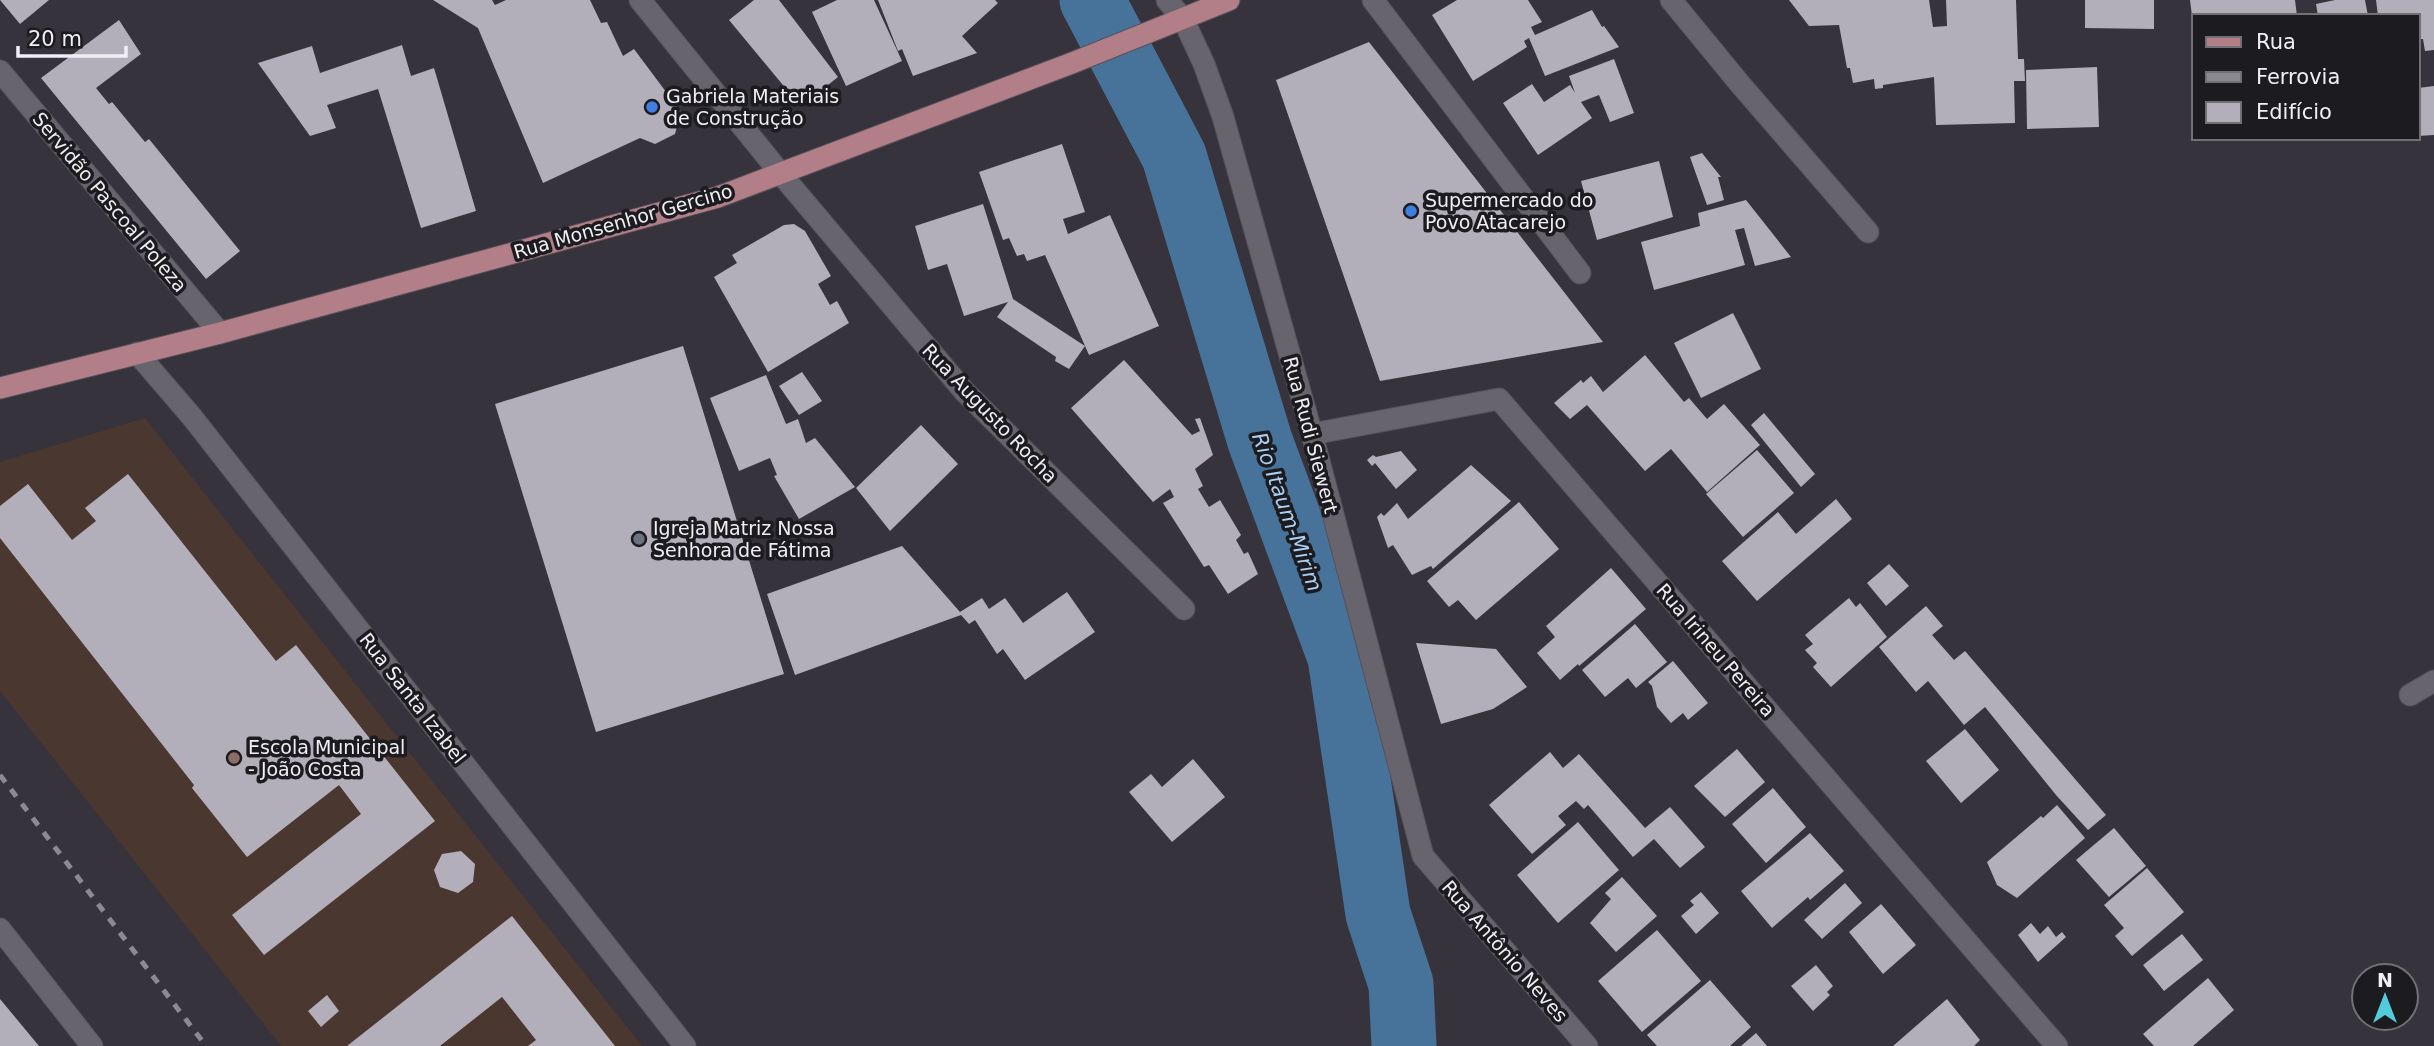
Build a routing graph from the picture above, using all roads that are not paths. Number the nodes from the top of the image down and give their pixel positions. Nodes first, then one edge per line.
1 (640, 0) edge
2 (1167, 0) edge
3 (1228, 0) edge
4 (1373, 0) edge
5 (1671, 0) edge
6 (1183, 19) junction
7 (0, 71) edge
8 (781, 174) junction
9 (1868, 232) dead end
10 (1580, 273) dead end
11 (220, 333) junction
12 (137, 353) junction
13 (0, 388) edge
14 (1311, 435) junction
15 (1184, 609) dead end
16 (2434, 681) edge
17 (2410, 695) dead end
18 (1423, 856) joint
19 (0, 929) edge
20 (92, 1046) edge
21 (685, 1046) edge
22 (1587, 1046) edge
23 (2057, 1046) edge

1 - 8 street, Rua Augusto Rocha
2 - 6 street, Rua Rudi Siewert
3 - 6 main road, Rua Monsenhor Gercino
4 - 10 street
5 - 9 street
6 - 8 main road, Rua Monsenhor Gercino
6 - 14 street, Rua Rudi Siewert
7 - 11 street, Servidão Pascoal Poleza
8 - 11 main road, Rua Monsenhor Gercino
8 - 15 street, Rua Augusto Rocha
11 - 12 main road, Rua Monsenhor Gercino
12 - 13 main road, Rua Monsenhor Gercino
12 - 21 street, Rua Santa Izabel
14 - 18 street, Rua Rudi Siewert
14 - 23 street, Rua Irineu Pereira
16 - 17 street
18 - 22 street, Rua Antônio Neves
19 - 20 street

